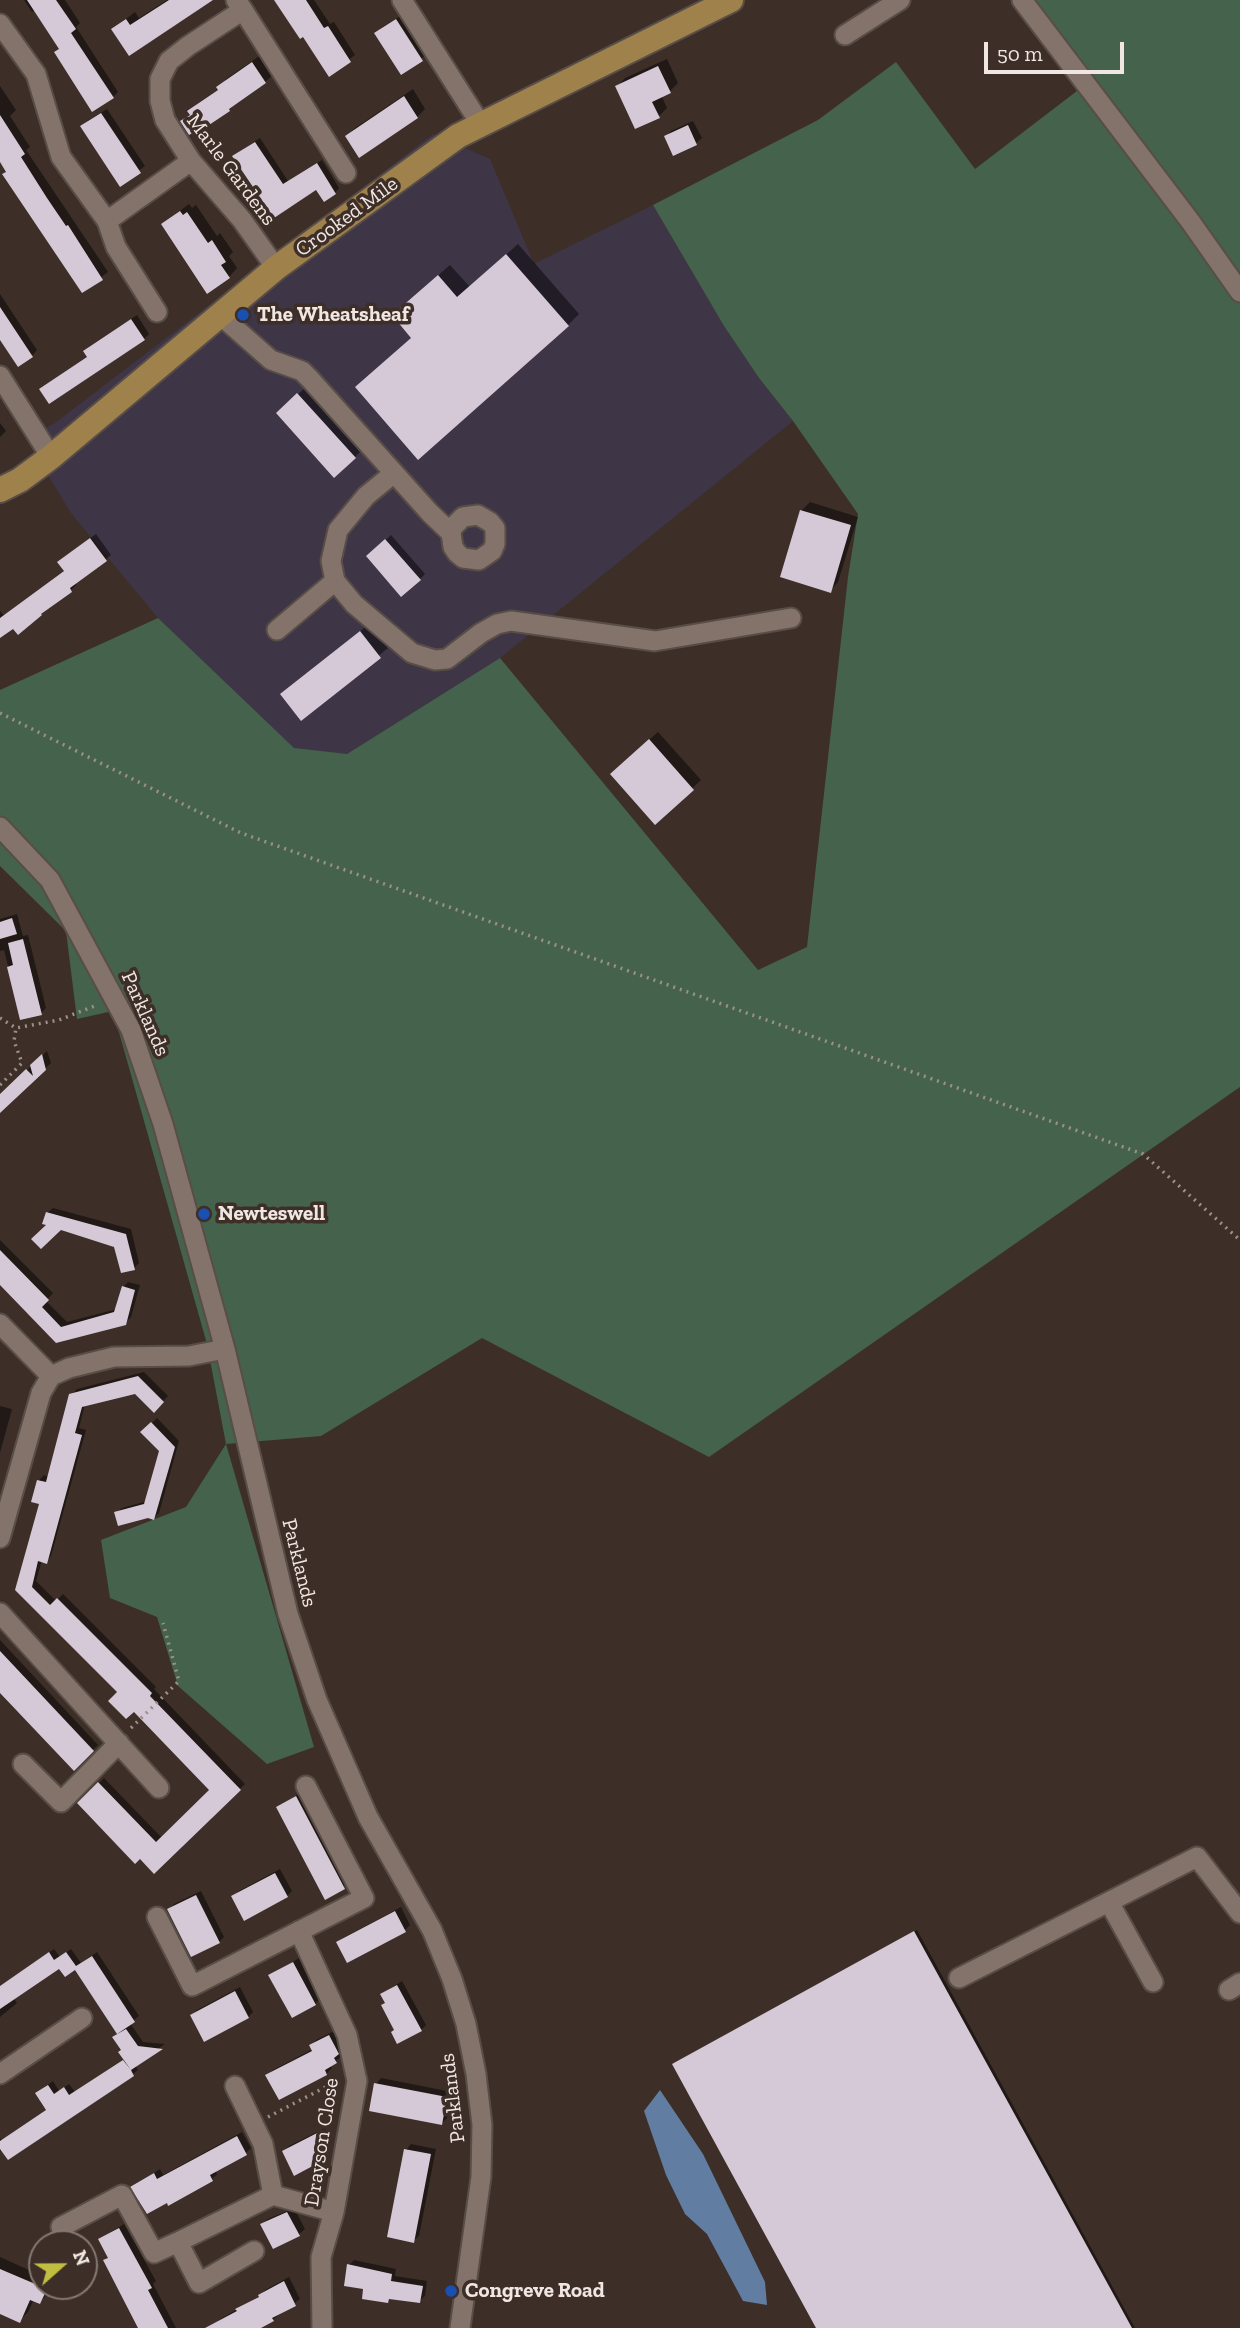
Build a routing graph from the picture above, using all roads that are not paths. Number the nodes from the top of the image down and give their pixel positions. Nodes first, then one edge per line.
1 (402, 0) edge
2 (900, 0) edge
3 (1022, 0) edge
4 (724, 1) edge
5 (239, 5) edge
6 (0, 24) edge
7 (845, 34) dead end
8 (481, 125) junction
9 (191, 161) junction
10 (346, 173) dead end
11 (107, 221) junction
12 (276, 268) junction
13 (1240, 292) edge
14 (157, 312) dead end
15 (220, 315) junction
16 (0, 376) edge
17 (51, 457) junction
18 (394, 472) junction
19 (0, 490) edge
20 (451, 533) dead end
21 (335, 581) junction
22 (791, 618) dead end
23 (277, 630) dead end
24 (0, 827) edge
25 (0, 1324) edge
26 (225, 1349) junction
27 (51, 1376) junction
28 (0, 1538) edge
29 (0, 1613) edge
30 (119, 1744) junction
31 (23, 1765) dead end
32 (306, 1786) dead end
33 (159, 1788) dead end
34 (1109, 1902) junction
35 (1240, 1913) edge
36 (157, 1917) dead end
37 (299, 1931) junction
38 (959, 1978) dead end
39 (1153, 1982) dead end
40 (82, 2018) dead end
41 (0, 2074) edge
42 (235, 2085) dead end
43 (273, 2195) junction
44 (334, 2212) junction
45 (61, 2227) dead end
46 (178, 2242) junction
47 (254, 2251) dead end
48 (322, 2328) edge
49 (460, 2328) edge

1 - 8 street
2 - 7 street
3 - 13 street
4 - 8 main road, Crooked Mile
5 - 9 street, Marle Gardens
5 - 10 street, Marle Gardens
6 - 11 street
8 - 12 main road, Crooked Mile
9 - 11 street
9 - 12 street, Marle Gardens
11 - 14 street
12 - 15 main road, Crooked Mile
15 - 17 main road, Crooked Mile
15 - 18 street
16 - 17 street
17 - 19 main road, Crooked Mile
18 - 20 street
18 - 21 street
21 - 22 street
21 - 23 street
24 - 26 street, Parklands
25 - 27 street
26 - 27 street
26 - 49 street, Parklands
27 - 28 street
29 - 30 street
30 - 31 street
30 - 33 street
32 - 37 street
34 - 35 street
34 - 38 street
34 - 39 street
36 - 37 street
37 - 44 street, Drayson Close
40 - 41 street
42 - 43 street
43 - 44 street
43 - 46 street
44 - 48 street, Drayson Close
45 - 46 street
46 - 47 street

